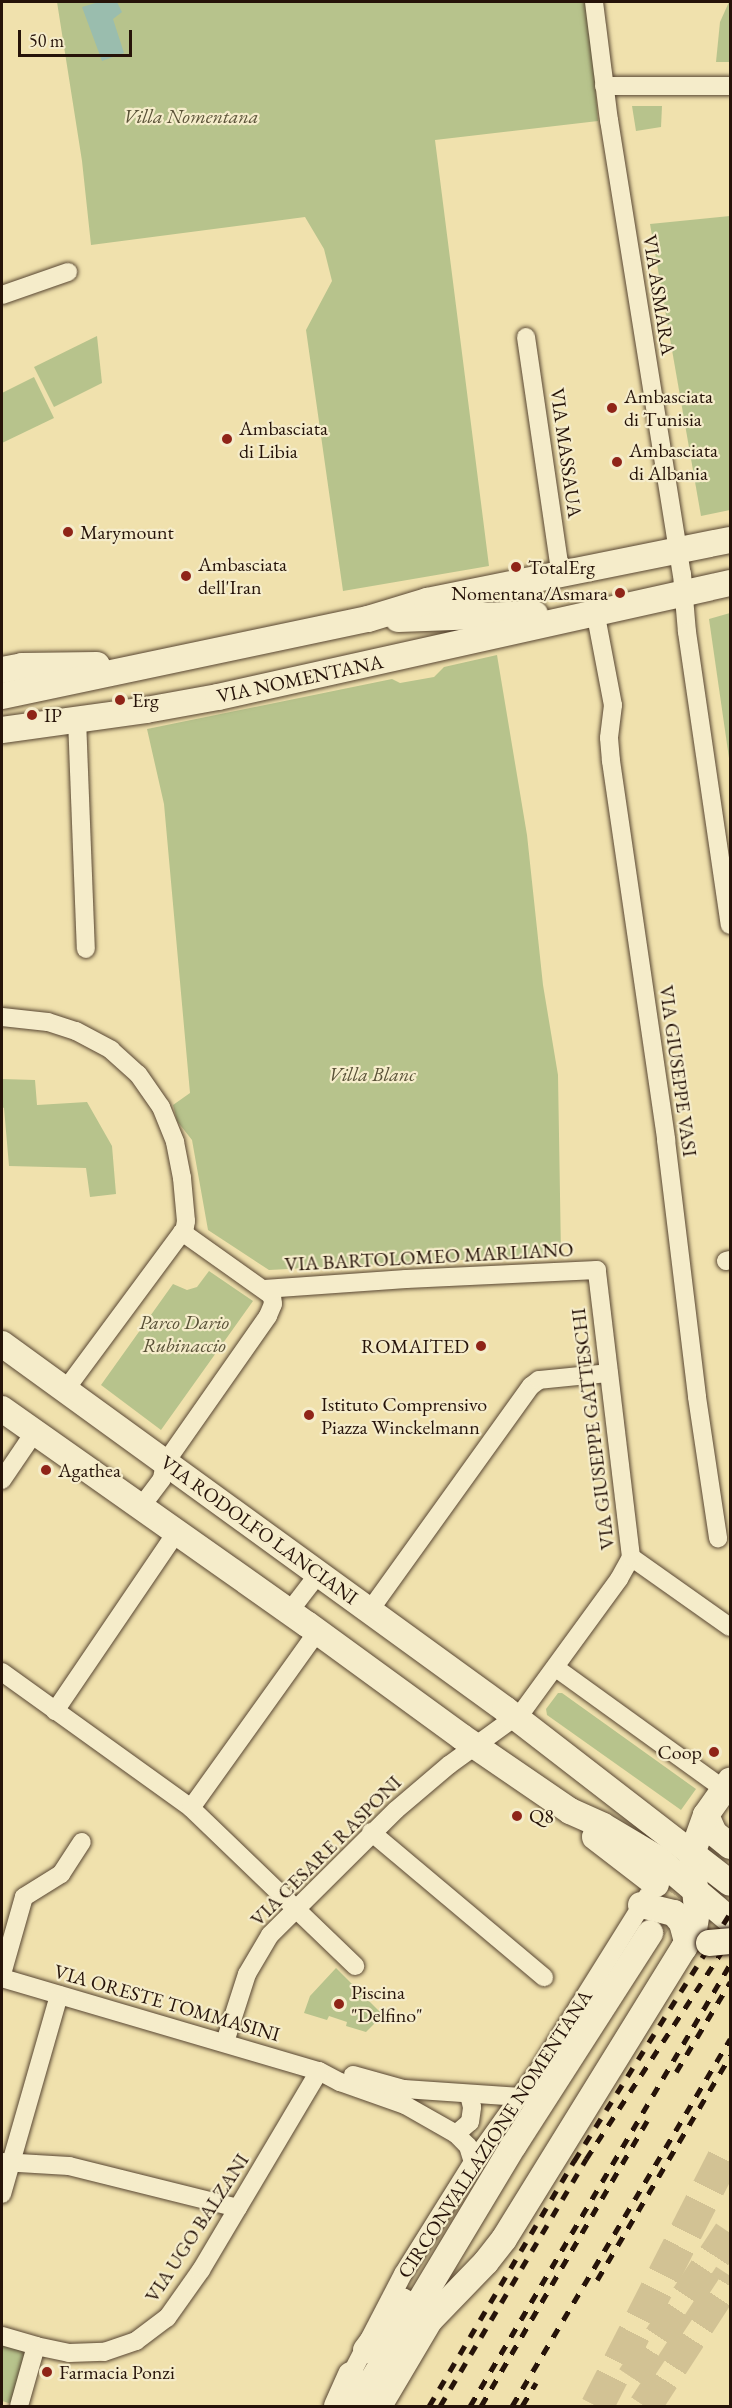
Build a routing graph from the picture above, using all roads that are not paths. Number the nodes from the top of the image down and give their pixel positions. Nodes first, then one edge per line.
1 (594, 2) edge
2 (604, 86) junction
3 (730, 86) edge
4 (68, 272) dead end
5 (2, 295) edge
6 (526, 337) dead end
7 (730, 540) edge
8 (677, 551) junction
9 (561, 576) junction
10 (730, 583) edge
11 (684, 595) junction
12 (595, 611) junction
13 (490, 617) junction
14 (368, 619) junction
15 (424, 619) junction
16 (524, 630) junction
17 (394, 659) junction
18 (148, 665) junction
19 (8, 667) edge
20 (2, 696) edge
21 (77, 719) junction
22 (2, 730) edge
23 (730, 925) edge
24 (86, 949) dead end
25 (2, 1017) edge
26 (184, 1232) junction
27 (597, 1270) joint
28 (264, 1289) junction
29 (2, 1344) edge
30 (609, 1373) junction
31 (66, 1389) junction
32 (2, 1409) edge
33 (34, 1433) junction
34 (165, 1463) junction
35 (2, 1480) edge
36 (140, 1508) junction
37 (176, 1533) junction
38 (718, 1538) dead end
39 (631, 1557) junction
40 (319, 1573) junction
41 (370, 1610) junction
42 (289, 1612) junction
43 (730, 1627) edge
44 (317, 1632) junction
45 (556, 1668) junction
46 (2, 1672) edge
47 (54, 1711) junction
48 (516, 1718) junction
49 (475, 1746) junction
50 (728, 1786) edge
51 (191, 1808) junction
52 (652, 1822) junction
53 (723, 1826) edge
54 (371, 1832) junction
55 (82, 1842) dead end
56 (692, 1854) junction
57 (664, 1877) junction
58 (730, 1883) edge
59 (697, 1894) junction
60 (641, 1905) junction
61 (295, 1908) junction
62 (730, 1926) edge
63 (671, 1942) junction
64 (355, 1965) dead end
65 (2, 1976) edge
66 (544, 1977) dead end
67 (59, 1995) junction
68 (225, 2042) junction
69 (319, 2071) junction
70 (469, 2095) junction
71 (401, 2096) junction
72 (520, 2097) junction
73 (456, 2134) junction
74 (6, 2161) edge
75 (473, 2162) junction
76 (496, 2175) junction
77 (2, 2194) edge
78 (238, 2208) junction
79 (2, 2336) edge
80 (36, 2346) junction
81 (366, 2350) junction
82 (351, 2375) junction
83 (19, 2406) edge
84 (331, 2406) edge
85 (337, 2406) edge
86 (357, 2406) edge
87 (379, 2406) edge

1 - 2 street, VIA ASMARA
2 - 3 street
2 - 8 street, VIA ASMARA
4 - 5 street
6 - 9 street, VIA MASSAUA
7 - 8 street, VIA NOMENTANA
8 - 9 street, VIA NOMENTANA
8 - 11 street, VIA ASMARA
9 - 14 street, VIA NOMENTANA
10 - 11 street, VIA NOMENTANA
11 - 12 street, VIA NOMENTANA
11 - 23 street, VIA ASMARA
12 - 13 street, VIA NOMENTANA
12 - 16 street, VIA NOMENTANA
12 - 38 street, VIA GIUSEPPE VASI
13 - 15 street, VIA NOMENTANA
13 - 16 street
14 - 15 street, VIA NOMENTANA
14 - 18 street, VIA NOMENTANA
15 - 17 street
16 - 17 street, VIA NOMENTANA
17 - 21 street, VIA NOMENTANA
18 - 19 street, VIA NOMENTANA
18 - 20 street, VIA NOMENTANA
21 - 22 street, VIA NOMENTANA
21 - 24 street
25 - 26 street
26 - 28 street
26 - 31 street
27 - 28 street, VIA BARTOLOMEO MARLIANO
27 - 30 street, VIA GIUSEPPE GATTESCHI
28 - 34 street
29 - 31 street, VIA RODOLFO LANCIANI
30 - 39 street, VIA GIUSEPPE GATTESCHI
30 - 41 street
31 - 34 street, VIA RODOLFO LANCIANI
32 - 33 street
33 - 35 street
33 - 36 street
34 - 36 street
34 - 40 street, VIA RODOLFO LANCIANI
36 - 37 street
37 - 42 street
37 - 47 street
39 - 43 street
39 - 45 street, VIA GIUSEPPE GATTESCHI
40 - 41 street, VIA RODOLFO LANCIANI
40 - 42 street
41 - 48 street, VIA RODOLFO LANCIANI
42 - 44 street
44 - 49 street
44 - 51 street
45 - 48 street, VIA GIUSEPPE GATTESCHI
45 - 50 street
46 - 47 street
47 - 51 street
48 - 49 street, VIA CESARE RASPONI
48 - 52 street, VIA RODOLFO LANCIANI
49 - 54 street, VIA CESARE RASPONI
49 - 57 street
50 - 53 street
51 - 61 street
52 - 53 street
52 - 56 street, VIA RODOLFO LANCIANI
53 - 56 street
54 - 61 street, VIA CESARE RASPONI
54 - 66 street
55 - 65 street
56 - 57 street
56 - 58 street, VIA RODOLFO LANCIANI
56 - 59 street
57 - 59 street
57 - 60 street, CIRCONVALLAZIONE NOMENTANA
59 - 62 street
59 - 63 street
60 - 63 street
60 - 72 street, CIRCONVALLAZIONE NOMENTANA
61 - 64 street
61 - 68 street, VIA CESARE RASPONI
62 - 63 street, bridge
63 - 76 street, CIRCONVALLAZIONE NOMENTANA
63 - 87 street
65 - 67 street, VIA ORESTE TOMMASINI
67 - 68 street, VIA ORESTE TOMMASINI
67 - 74 street
68 - 69 street, VIA ORESTE TOMMASINI
69 - 71 street, VIA ORESTE TOMMASINI
69 - 78 street, VIA UGO BALZANI
70 - 71 street
70 - 72 street
70 - 73 street
71 - 73 street
72 - 75 street, CIRCONVALLAZIONE NOMENTANA
73 - 75 street
74 - 77 street
74 - 78 street
75 - 81 street, CIRCONVALLAZIONE NOMENTANA
76 - 81 street
76 - 86 street, CIRCONVALLAZIONE NOMENTANA
78 - 80 street, VIA UGO BALZANI
79 - 80 street, VIA UGO BALZANI
80 - 83 street
81 - 82 street, CIRCONVALLAZIONE NOMENTANA
82 - 84 street, CIRCONVALLAZIONE NOMENTANA
82 - 85 street

